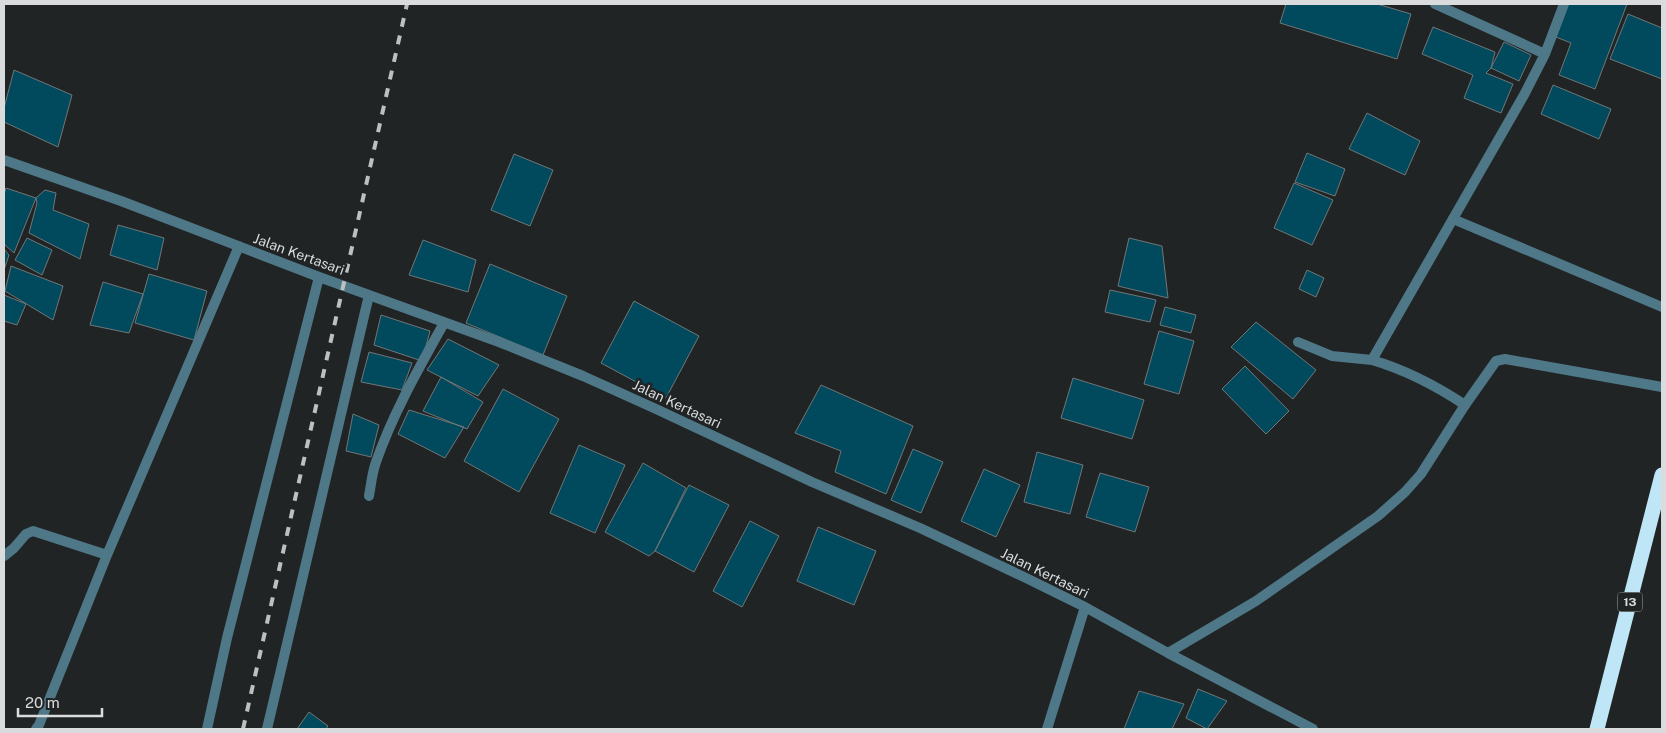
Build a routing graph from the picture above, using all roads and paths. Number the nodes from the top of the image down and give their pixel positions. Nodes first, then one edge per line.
1 (1435, 4) edge
2 (1564, 4) edge
3 (1545, 54) junction
4 (4, 160) edge
5 (1453, 219) junction
6 (239, 246) junction
7 (319, 277) junction
8 (369, 294) junction
9 (1662, 307) edge
10 (444, 323) junction
11 (1298, 342) dead end
12 (1372, 360) junction
13 (1662, 387) edge
14 (1465, 405) junction
15 (1662, 475) edge
16 (368, 496) dead end
17 (108, 555) junction
18 (4, 556) edge
19 (1085, 608) junction
20 (1168, 654) junction
21 (36, 729) edge
22 (207, 729) edge
23 (267, 729) edge
24 (1046, 729) edge
25 (1313, 729) edge
26 (1597, 729) edge

1 - 3 street
2 - 3 street
3 - 5 street
4 - 6 street, Jalan Kertasari
5 - 9 street
5 - 12 street
6 - 7 street, Jalan Kertasari
6 - 17 street
7 - 8 street, Jalan Kertasari
7 - 22 street
8 - 10 street, Jalan Kertasari
8 - 23 street
10 - 16 street
10 - 19 street, Jalan Kertasari
11 - 12 street
12 - 14 street
13 - 14 street
14 - 20 street
15 - 26 highway, 13
17 - 18 street
17 - 21 street
19 - 20 street, Jalan Kertasari
19 - 24 street
20 - 25 street, Jalan Kertasari

